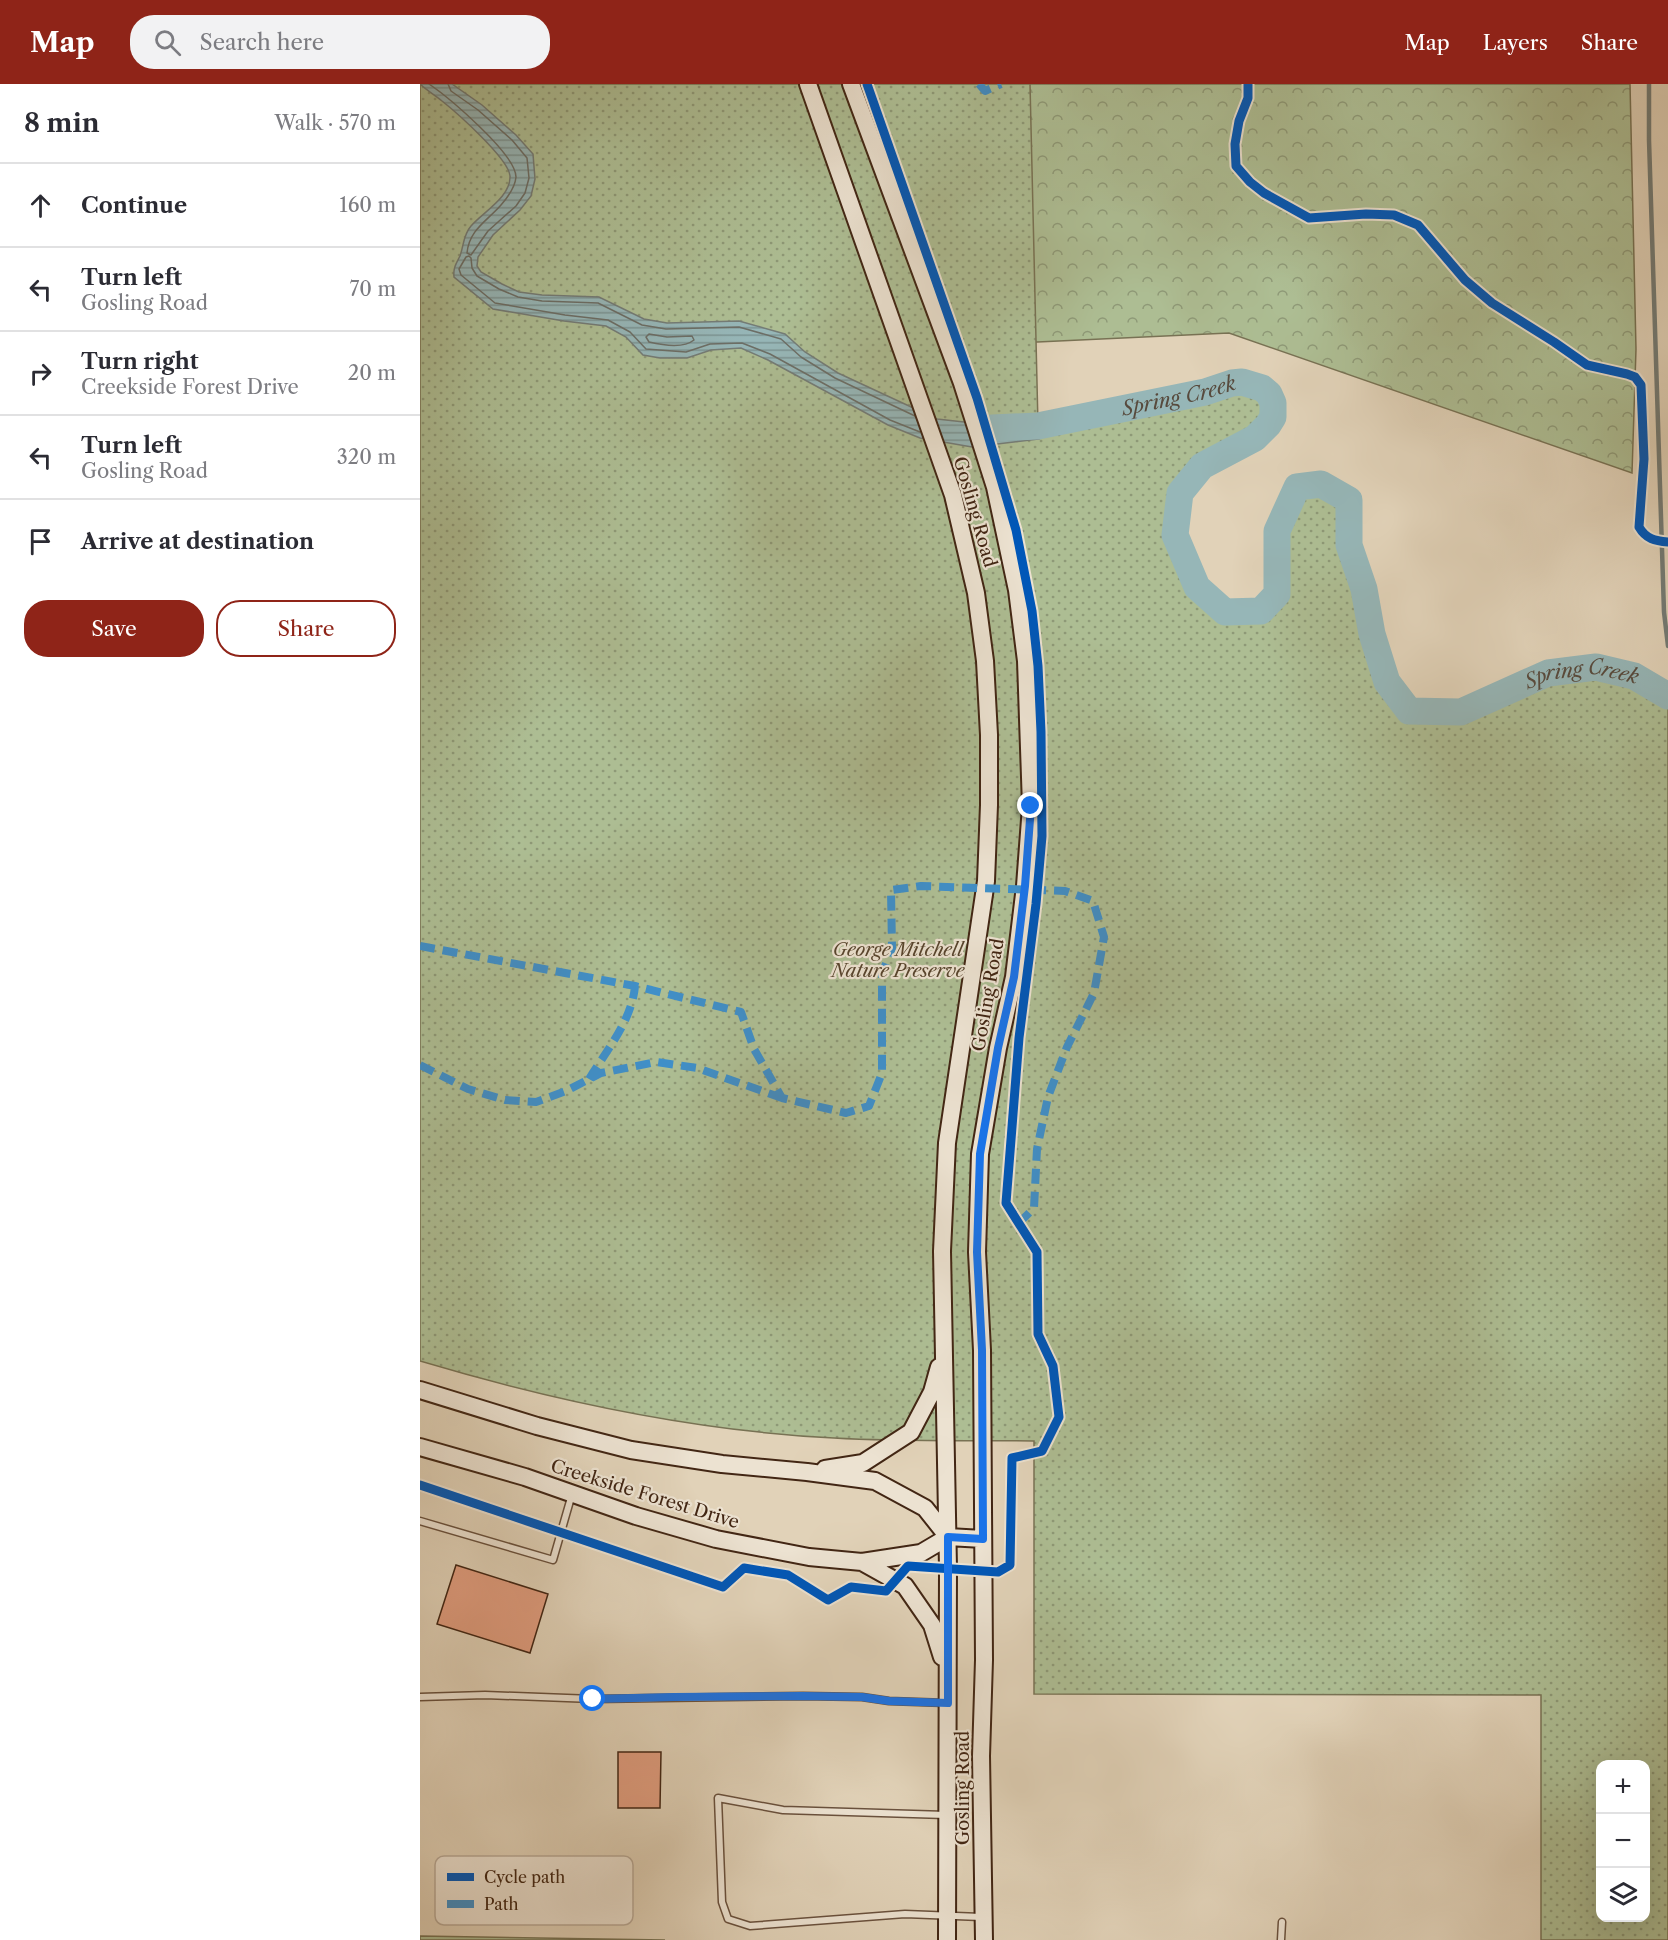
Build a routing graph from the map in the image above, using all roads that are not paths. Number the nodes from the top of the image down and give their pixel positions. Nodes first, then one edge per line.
1 (808, 84) edge
2 (851, 84) edge
3 (944, 1349) junction
4 (420, 1390) edge
5 (420, 1447) edge
6 (807, 1472) junction
7 (572, 1494) junction
8 (420, 1521) edge
9 (948, 1537) junction
10 (983, 1539) junction
11 (862, 1562) junction
12 (947, 1672) junction
13 (420, 1697) edge
14 (948, 1703) junction
15 (946, 1815) junction
16 (948, 1916) junction
17 (984, 1917) junction
18 (1282, 1922) dead end
19 (947, 1940) edge
20 (984, 1940) edge
21 (1281, 1940) edge

1 - 3 main road, Gosling Road
2 - 10 main road, Gosling Road
3 - 6 main road, Creekside Forest Drive
3 - 9 main road, Gosling Road
4 - 6 main road, Creekside Forest Drive
5 - 7 main road, Creekside Forest Drive
6 - 9 main road, Creekside Forest Drive
7 - 8 lane
7 - 11 main road, Creekside Forest Drive
9 - 10 main road
9 - 11 main road, Creekside Forest Drive
9 - 12 main road, Gosling Road
10 - 17 main road, Gosling Road
11 - 12 main road, Creekside Forest Drive
12 - 14 main road, Gosling Road
13 - 14 lane
14 - 15 main road, Gosling Road
15 - 16 main road, Gosling Road
15 - 16 lane
16 - 17 lane
16 - 19 main road, Gosling Road
17 - 20 main road, Gosling Road
18 - 21 lane

